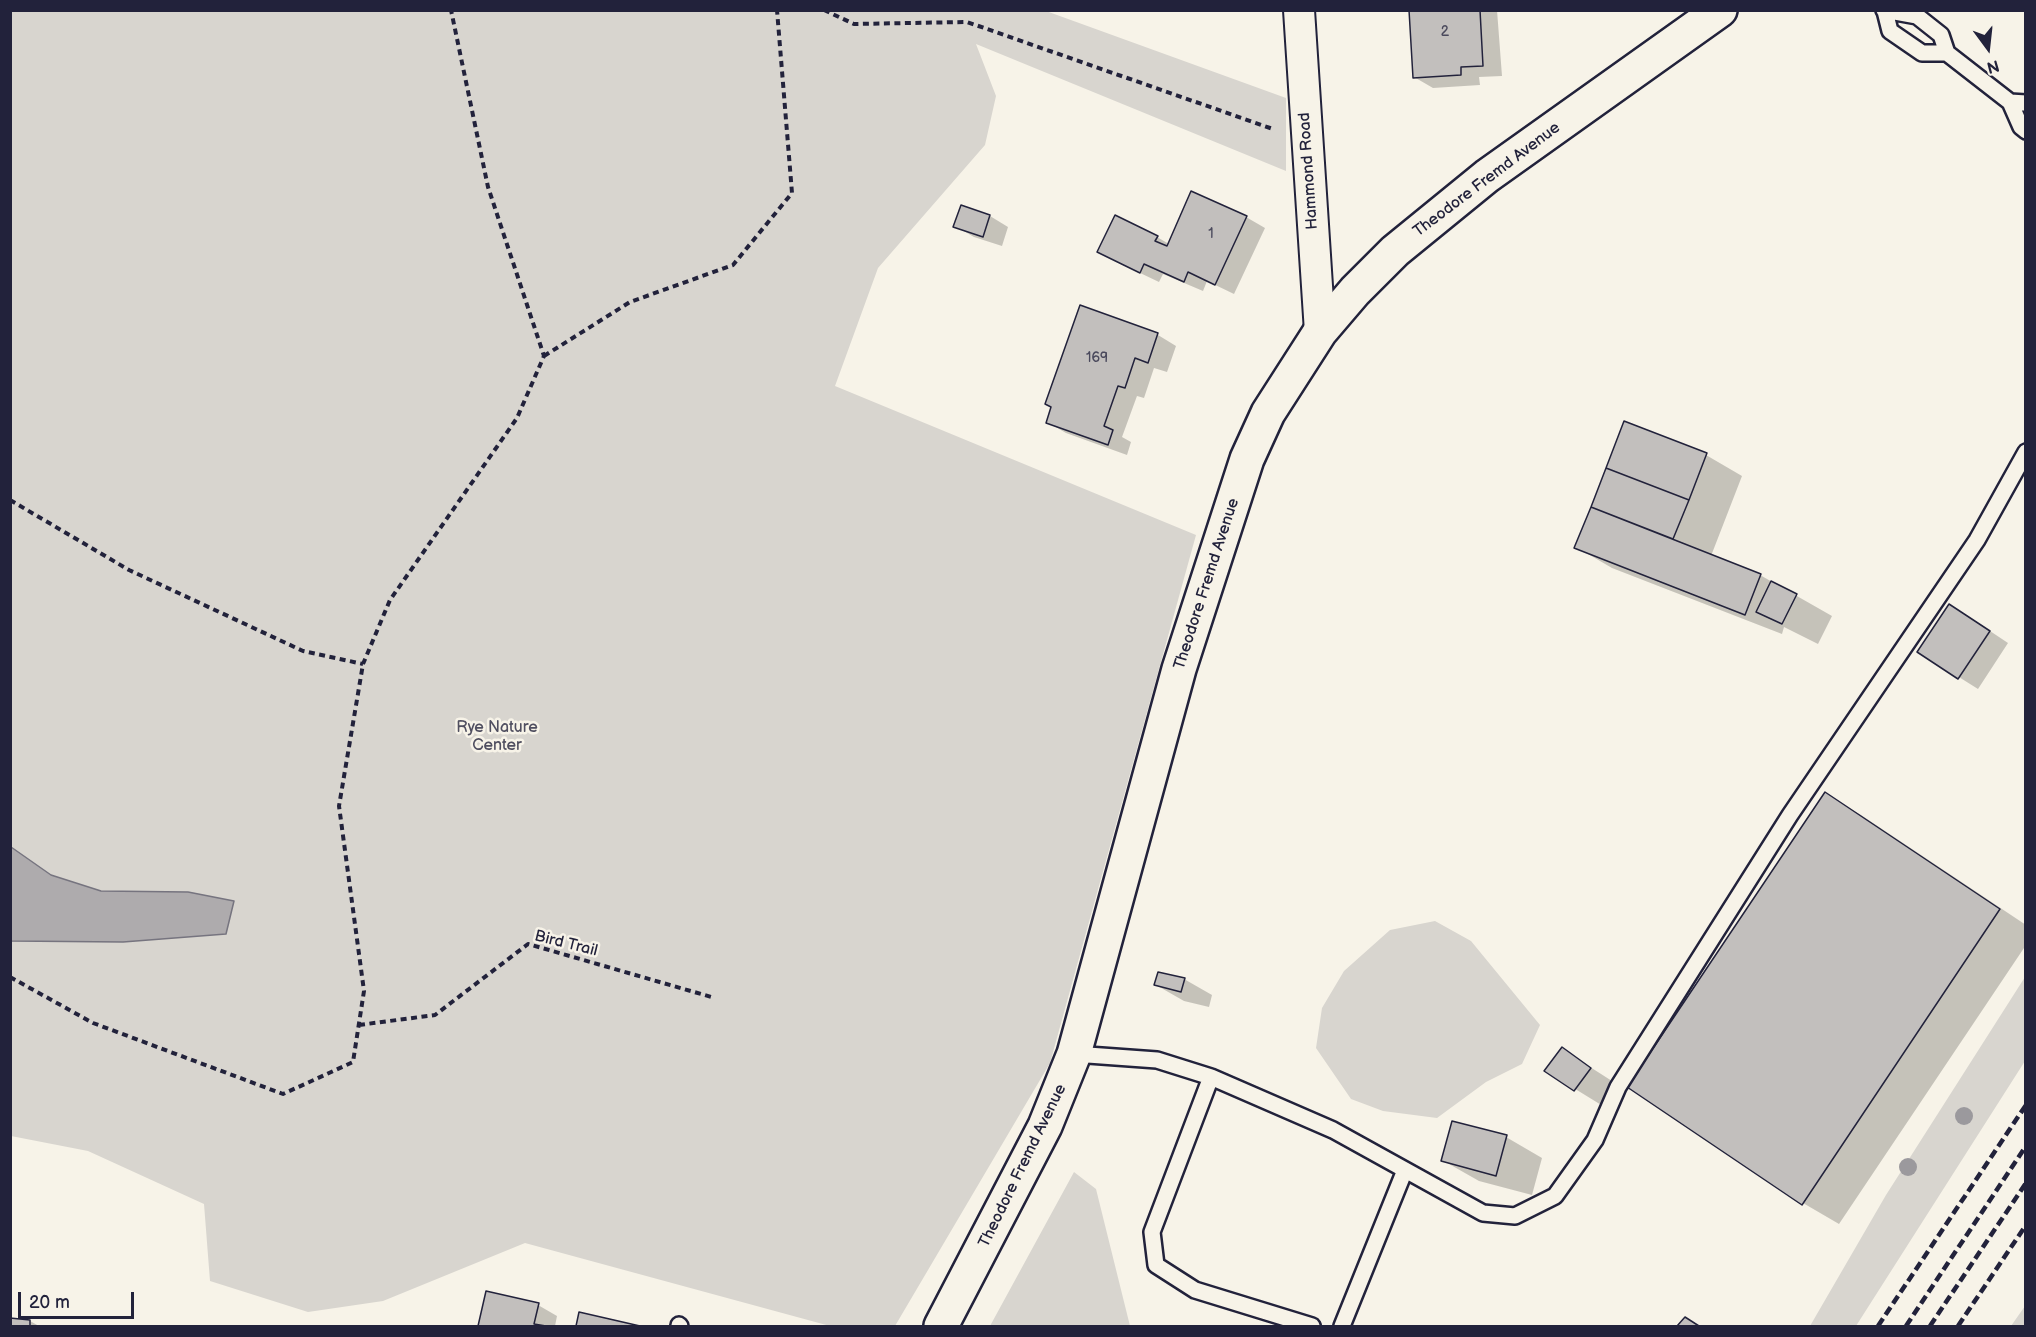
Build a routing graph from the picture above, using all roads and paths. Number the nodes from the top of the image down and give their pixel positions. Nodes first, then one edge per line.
1 (451, 10) edge
2 (777, 10) edge
3 (824, 10) edge
4 (1299, 10) edge
5 (1720, 10) edge
6 (1885, 11) edge
7 (1947, 53) junction
8 (2010, 102) junction
9 (2025, 103) edge
10 (2025, 131) edge
11 (1308, 141) junction
12 (1320, 332) junction
13 (544, 356) junction
14 (2025, 452) edge
15 (10, 500) edge
16 (363, 664) junction
17 (10, 977) edge
18 (715, 998) dead end
19 (359, 1025) junction
20 (1074, 1054) junction
21 (1211, 1077) junction
22 (1405, 1170) junction
23 (941, 1326) edge
24 (1312, 1326) edge
25 (1342, 1326) edge

1 - 13 path
2 - 13 path
3 - 11 path
4 - 11 street, Hammond Road
5 - 12 street, Theodore Fremd Avenue
6 - 7 lane
6 - 7 lane
7 - 8 lane
8 - 9 lane
8 - 10 lane
11 - 12 street, Hammond Road
12 - 20 street, Theodore Fremd Avenue
13 - 16 path
14 - 22 lane
15 - 16 path
16 - 19 path
17 - 19 path
18 - 19 path, Bird Trail
20 - 21 lane
20 - 23 street, Theodore Fremd Avenue
21 - 22 lane
21 - 24 lane
22 - 25 lane

